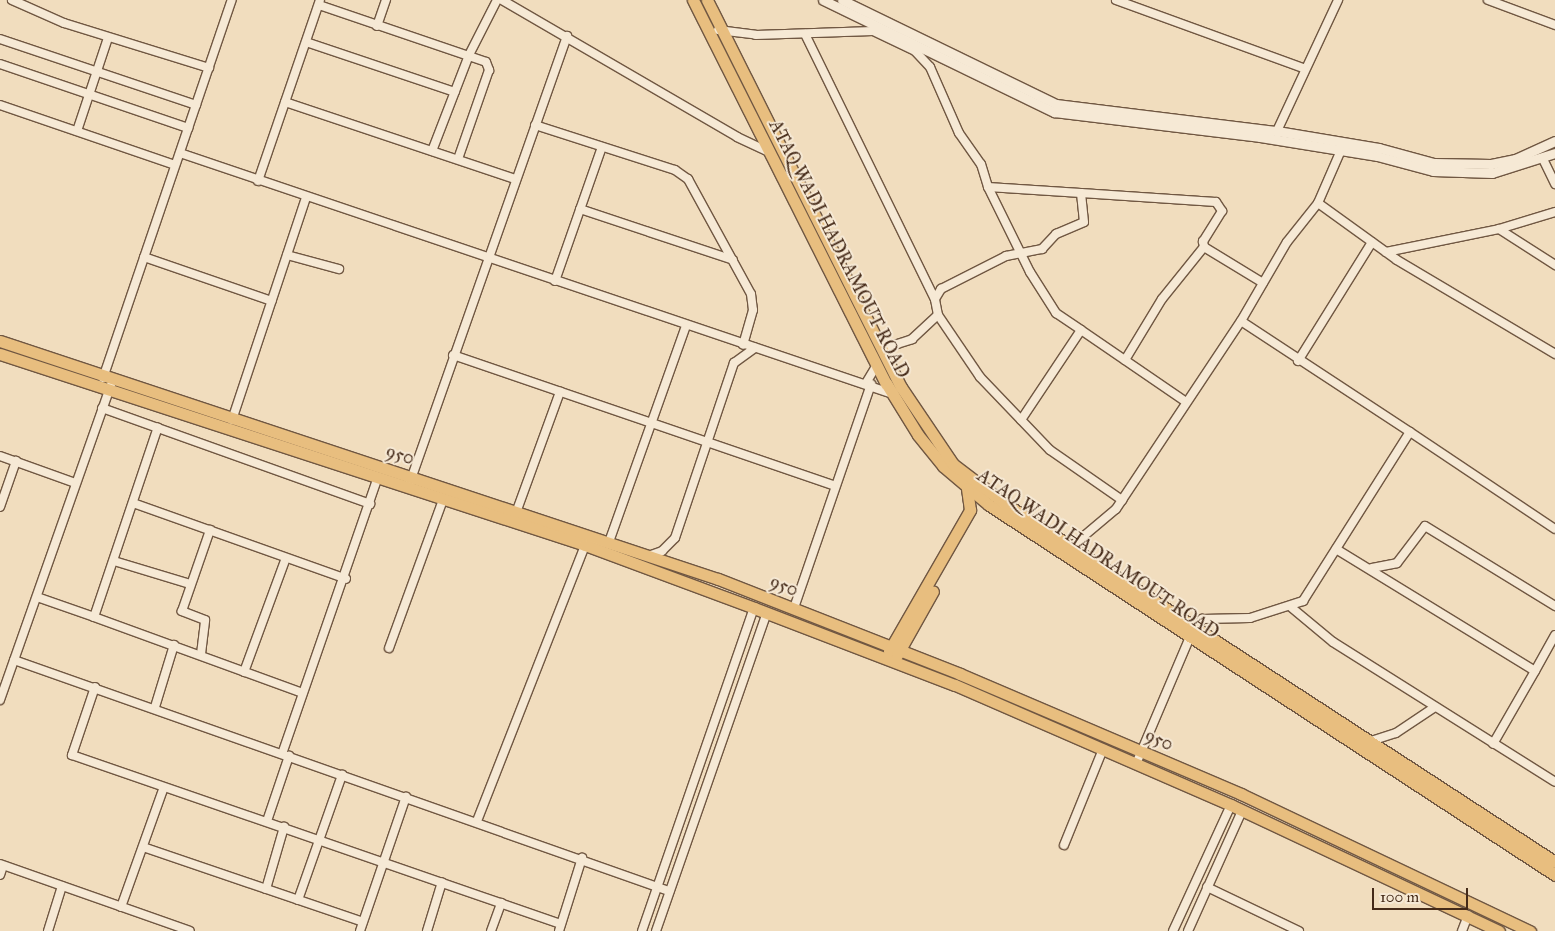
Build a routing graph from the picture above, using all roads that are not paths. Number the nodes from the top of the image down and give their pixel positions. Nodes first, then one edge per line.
1 (12, 0) edge
2 (386, 0) edge
3 (497, 0) edge
4 (502, 0) edge
5 (693, 0) edge
6 (707, 0) edge
7 (823, 0) edge
8 (842, 0) edge
9 (1116, 0) edge
10 (1338, 0) edge
11 (1488, 0) edge
12 (229, 1) edge
13 (320, 2) edge
14 (378, 26) junction
15 (1555, 26) edge
16 (722, 29) junction
17 (710, 32) junction
18 (805, 34) junction
19 (567, 36) junction
20 (108, 38) junction
21 (0, 39) edge
22 (306, 42) junction
23 (469, 55) junction
24 (0, 64) edge
25 (209, 68) junction
26 (1303, 68) junction
27 (96, 74) junction
28 (455, 92) junction
29 (89, 95) junction
30 (285, 102) junction
31 (0, 104) edge
32 (196, 105) junction
33 (535, 125) junction
34 (188, 128) junction
35 (77, 131) junction
36 (1277, 131) junction
37 (1555, 141) edge
38 (602, 147) junction
39 (1341, 150) junction
40 (432, 151) junction
41 (770, 152) junction
42 (1555, 152) edge
43 (180, 153) junction
44 (458, 159) junction
45 (1543, 159) junction
46 (175, 166) junction
47 (515, 180) junction
48 (258, 181) junction
49 (1555, 184) edge
50 (988, 187) junction
51 (1081, 193) junction
52 (306, 197) junction
53 (1318, 203) junction
54 (580, 209) junction
55 (1555, 212) edge
56 (1499, 230) junction
57 (1372, 242) junction
58 (1204, 247) junction
59 (1022, 252) junction
60 (1386, 252) junction
61 (287, 255) junction
62 (144, 257) junction
63 (488, 258) junction
64 (733, 260) junction
65 (1555, 265) edge
66 (339, 269) dead end
67 (555, 281) junction
68 (1263, 283) junction
69 (935, 298) junction
70 (272, 300) junction
71 (938, 315) junction
72 (1241, 321) junction
73 (686, 326) junction
74 (1081, 330) junction
75 (0, 341) edge
76 (743, 344) junction
77 (755, 348) junction
78 (882, 349) junction
79 (0, 354) edge
80 (1555, 354) edge
81 (454, 355) junction
82 (26, 357) junction
83 (1125, 360) junction
84 (1298, 361) junction
85 (877, 365) junction
86 (108, 384) junction
87 (869, 384) junction
88 (560, 392) junction
89 (894, 397) junction
90 (1186, 402) junction
91 (102, 408) junction
92 (232, 420) junction
93 (1021, 420) junction
94 (652, 423) junction
95 (158, 428) junction
96 (1410, 432) junction
97 (928, 440) junction
98 (708, 442) junction
99 (0, 456) edge
100 (16, 461) junction
101 (377, 479) junction
102 (75, 483) junction
103 (409, 483) junction
104 (836, 486) junction
105 (967, 488) junction
106 (443, 500) junction
107 (1122, 500) junction
108 (133, 503) junction
109 (370, 504) junction
110 (0, 506) edge
111 (992, 507) junction
112 (516, 510) junction
113 (1555, 529) edge
114 (210, 530) junction
115 (609, 542) junction
116 (585, 545) junction
117 (1072, 546) junction
118 (1336, 549) junction
119 (651, 555) junction
120 (286, 558) junction
121 (114, 561) junction
122 (1372, 568) junction
123 (346, 579) junction
124 (190, 584) junction
125 (37, 597) junction
126 (1555, 606) edge
127 (754, 608) junction
128 (794, 608) junction
129 (1292, 608) junction
130 (767, 613) junction
131 (94, 617) junction
132 (1193, 632) junction
133 (1555, 635) edge
134 (174, 645) junction
135 (390, 648) dead end
136 (896, 648) junction
137 (201, 654) junction
138 (14, 660) junction
139 (889, 660) junction
140 (1535, 671) junction
141 (244, 672) junction
142 (3, 680) edge
143 (95, 687) junction
144 (303, 694) junction
145 (0, 700) edge
146 (155, 707) junction
147 (1435, 707) junction
148 (1371, 741) junction
149 (1493, 744) junction
150 (1103, 750) junction
151 (1142, 752) junction
152 (286, 755) junction
153 (1136, 764) junction
154 (342, 775) junction
155 (1553, 778) edge
156 (164, 787) junction
157 (406, 797) junction
158 (1230, 805) junction
159 (1242, 811) junction
160 (267, 821) junction
161 (477, 821) junction
162 (284, 827) junction
163 (319, 839) junction
164 (1064, 845) dead end
165 (143, 847) junction
166 (582, 858) junction
167 (384, 860) junction
168 (1555, 862) edge
169 (2, 865) edge
170 (0, 875) edge
171 (1555, 875) edge
172 (442, 882) junction
173 (62, 886) junction
174 (656, 886) junction
175 (1207, 887) junction
176 (266, 889) junction
177 (669, 891) junction
178 (298, 900) junction
179 (501, 903) junction
180 (121, 907) junction
181 (1468, 915) junction
182 (363, 922) junction
183 (1477, 926) edge
184 (560, 928) edge
185 (48, 931) edge
186 (190, 931) edge
187 (360, 931) edge
188 (427, 931) edge
189 (491, 931) edge
190 (642, 931) edge
191 (656, 931) edge
192 (1173, 931) edge
193 (1188, 931) edge
194 (1299, 931) edge
195 (1462, 931) edge
196 (1499, 931) edge
197 (1530, 931) edge

1 - 20 street
2 - 14 street
3 - 23 street
4 - 19 street
5 - 17 main road, ATAQ WADI HADRAMOUT ROAD
6 - 16 main road, ATAQ WADI HADRAMOUT ROAD
7 - 39 street
8 - 36 street
9 - 26 street
10 - 26 street
11 - 15 street
12 - 25 street
13 - 14 street
13 - 22 street
14 - 23 street
16 - 17 street
16 - 18 street
16 - 78 main road, ATAQ WADI HADRAMOUT ROAD
17 - 41 main road, ATAQ WADI HADRAMOUT ROAD
18 - 50 street
18 - 69 street
19 - 33 street
19 - 41 street
20 - 25 street
20 - 27 street
21 - 27 street
22 - 28 street
22 - 30 street
23 - 28 street
23 - 44 street
24 - 29 street
25 - 32 street
26 - 36 street
27 - 29 street
27 - 32 street
28 - 40 street
29 - 34 street
29 - 35 street
30 - 40 street
30 - 48 street
31 - 35 street
32 - 34 street
33 - 38 street
33 - 47 street
34 - 43 street
35 - 46 street
36 - 37 street
38 - 54 street
38 - 64 street
39 - 45 street
39 - 53 street
40 - 44 street
41 - 85 main road, ATAQ WADI HADRAMOUT ROAD
42 - 45 street
43 - 46 street
43 - 48 street
44 - 47 street
45 - 49 street
46 - 62 street
47 - 63 street
48 - 52 street
50 - 51 street
50 - 59 street
51 - 58 street
51 - 59 street
52 - 61 street
52 - 63 street
53 - 57 street
53 - 68 street
54 - 64 street
54 - 67 street
55 - 56 street
56 - 60 street
56 - 65 street
57 - 60 street
57 - 84 street
58 - 68 street
58 - 83 street
59 - 69 street
59 - 74 street
60 - 80 street
61 - 66 street
61 - 70 street
62 - 70 street
62 - 86 street
63 - 67 street
63 - 81 street
64 - 76 street
67 - 73 street
68 - 72 street
69 - 71 street
70 - 92 street
71 - 78 street
71 - 93 street
72 - 84 street
72 - 90 street
73 - 76 street
73 - 94 street
74 - 83 street
74 - 93 street
75 - 82 main road, 950
76 - 77 street
77 - 87 street
77 - 98 street
78 - 97 main road, ATAQ WADI HADRAMOUT ROAD
79 - 82 main road, 950
81 - 88 street
81 - 103 street
82 - 86 main road, 950
83 - 90 street
84 - 96 street
85 - 87 street
85 - 89 main road, ATAQ WADI HADRAMOUT ROAD
86 - 91 street
86 - 92 main road, 950 / 950
86 - 101 main road, 950
87 - 89 street
87 - 104 street
88 - 94 street
88 - 112 street
89 - 97 main road, ATAQ WADI HADRAMOUT ROAD
90 - 107 street
91 - 95 street
91 - 102 street
92 - 103 main road, 950 / 950
93 - 107 street
94 - 98 street
94 - 115 street
95 - 108 street
95 - 109 street
96 - 113 street
96 - 118 street
97 - 105 main road, ATAQ WADI HADRAMOUT ROAD
97 - 117 main road, ATAQ WADI HADRAMOUT ROAD
98 - 104 street
98 - 119 street
99 - 100 street
100 - 102 street
100 - 110 street
101 - 103 main road, 950
101 - 109 street
102 - 125 street
103 - 106 main road, 950
103 - 112 main road, 950 / 950
104 - 128 street
105 - 111 main road, ATAQ WADI HADRAMOUT ROAD
105 - 136 main road
106 - 116 main road, 950
106 - 135 street
107 - 117 street
108 - 114 street
108 - 121 street
109 - 123 street
111 - 132 main road, ATAQ WADI HADRAMOUT ROAD
111 - 136 main road
112 - 115 main road, 950 / 950
114 - 120 street
114 - 124 street
115 - 119 main road, 950 / 950
116 - 127 main road, 950
116 - 161 street
117 - 132 main road, ATAQ WADI HADRAMOUT ROAD
118 - 122 street
118 - 129 street
119 - 128 main road, 950 / 950
120 - 123 street
120 - 141 street
121 - 124 street
121 - 131 street
122 - 126 street
122 - 140 street
123 - 144 street
124 - 137 street
125 - 131 street
125 - 138 street
127 - 130 main road, 950
127 - 174 street
128 - 136 main road, 950 / 950
129 - 132 street
129 - 147 street
130 - 139 main road, 950
130 - 177 street
131 - 134 street
132 - 148 main road, ATAQ WADI HADRAMOUT ROAD
132 - 151 street
132 - 171 main road, ATAQ WADI HADRAMOUT ROAD
133 - 140 street
134 - 137 street
134 - 146 street
136 - 139 main road
136 - 151 main road, 950 / 950
137 - 141 street
138 - 142 street
138 - 143 street
139 - 150 main road, 950
140 - 149 street
141 - 144 street
142 - 145 street
143 - 146 street
143 - 156 street
144 - 152 street
146 - 152 street
147 - 148 street
147 - 149 street
148 - 168 main road, ATAQ WADI HADRAMOUT ROAD
149 - 155 street
150 - 153 main road, 950
150 - 164 street
151 - 153 street
151 - 197 main road, 950 / 950
152 - 154 street
152 - 160 street
153 - 158 main road, 950
154 - 157 street
154 - 163 street
156 - 160 street
156 - 165 street
157 - 161 street
157 - 167 street
158 - 159 main road, 950
158 - 192 street
159 - 175 street
159 - 181 main road, 950
160 - 162 street
161 - 166 street
162 - 163 street
162 - 176 street
163 - 167 street
163 - 178 street
165 - 176 street
165 - 180 street
166 - 174 street
166 - 184 street
167 - 172 street
167 - 182 street
169 - 170 street
169 - 173 street
172 - 179 street
172 - 188 street
173 - 180 street
173 - 185 street
174 - 177 street
174 - 190 street
175 - 193 street
175 - 194 street
176 - 178 street
177 - 191 street
178 - 182 street
179 - 184 street
179 - 189 street
180 - 186 street
181 - 183 main road, 950
181 - 195 street
182 - 187 street
183 - 196 main road, 950

